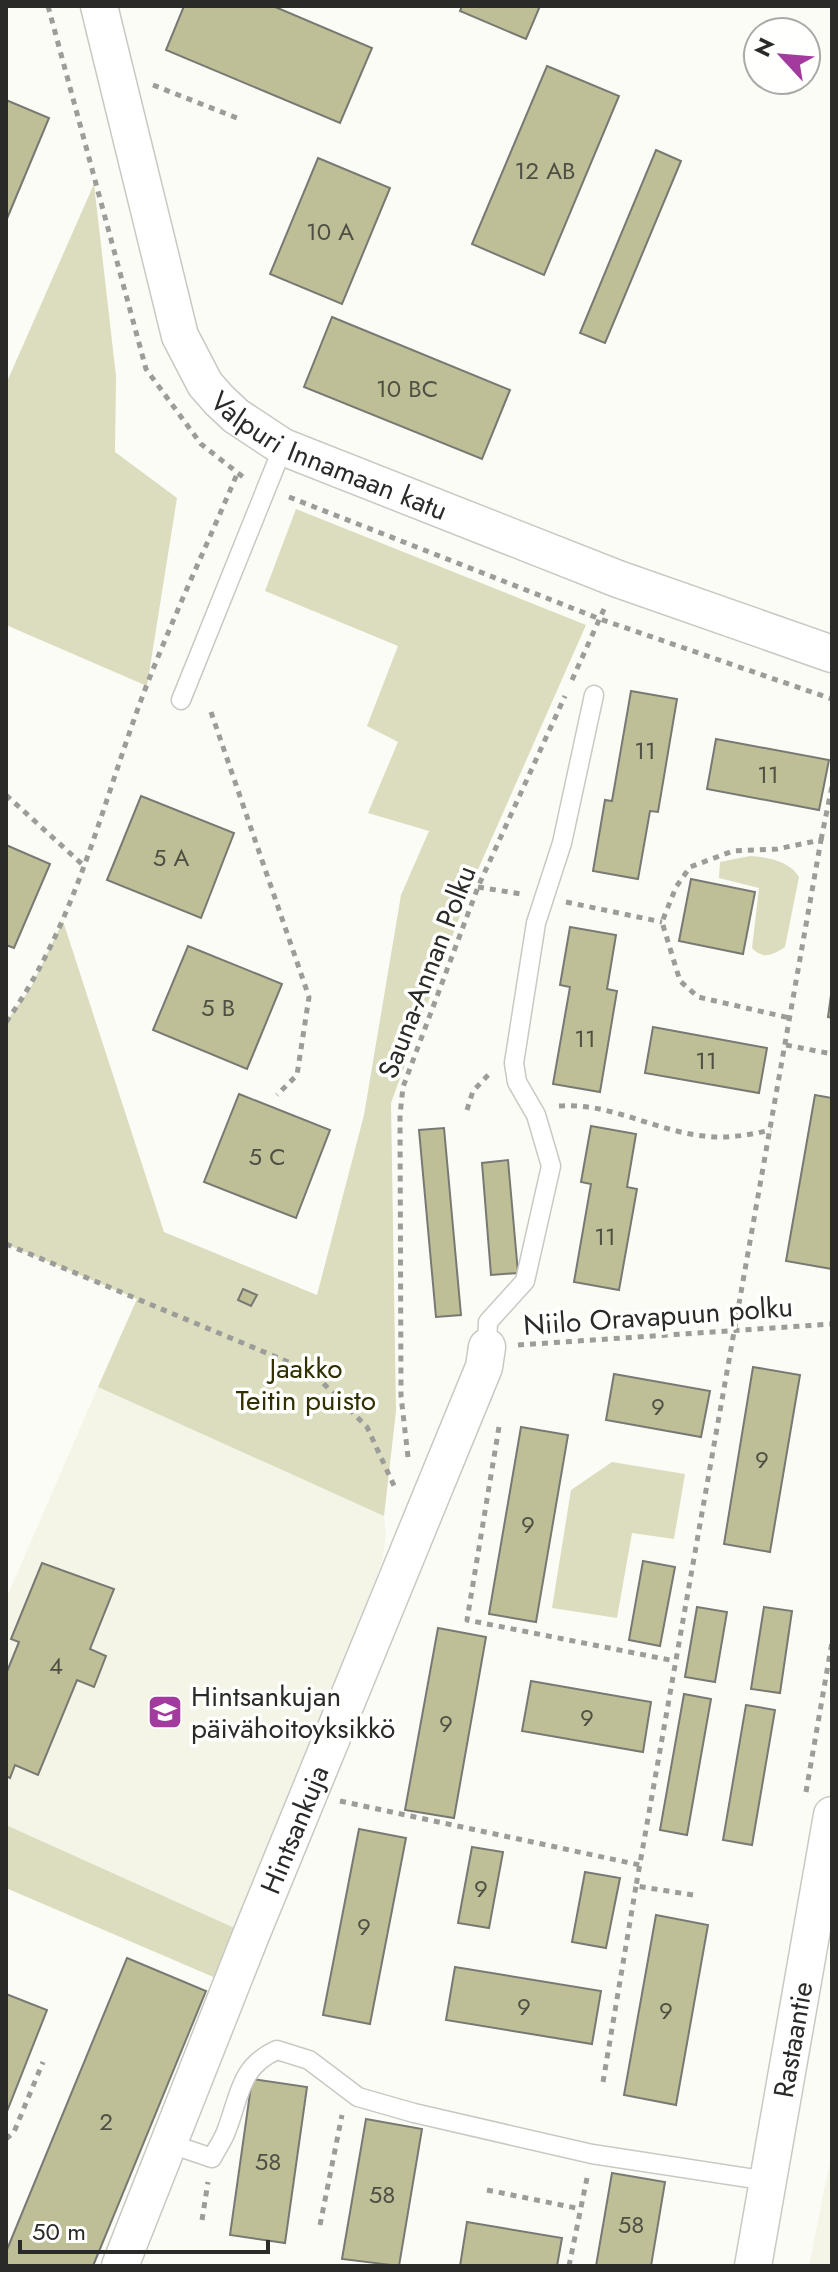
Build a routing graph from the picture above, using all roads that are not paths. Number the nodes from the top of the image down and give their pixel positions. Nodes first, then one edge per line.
1 (99, 6) edge
2 (283, 447) junction
3 (832, 654) edge
4 (594, 695) dead end
5 (181, 700) dead end
6 (487, 1347) joint
7 (832, 1815) edge
8 (168, 2143) junction
9 (768, 2181) junction
10 (120, 2266) edge
11 (753, 2266) edge

1 - 2 street, Valpuri Innamaan katu
2 - 3 street, Valpuri Innamaan katu
2 - 5 lane
4 - 6 lane
6 - 8 street, Hintsankuja
7 - 9 street, Rastaantie
8 - 9 lane
8 - 10 street, Hintsankuja
9 - 11 street, Rastaantie

